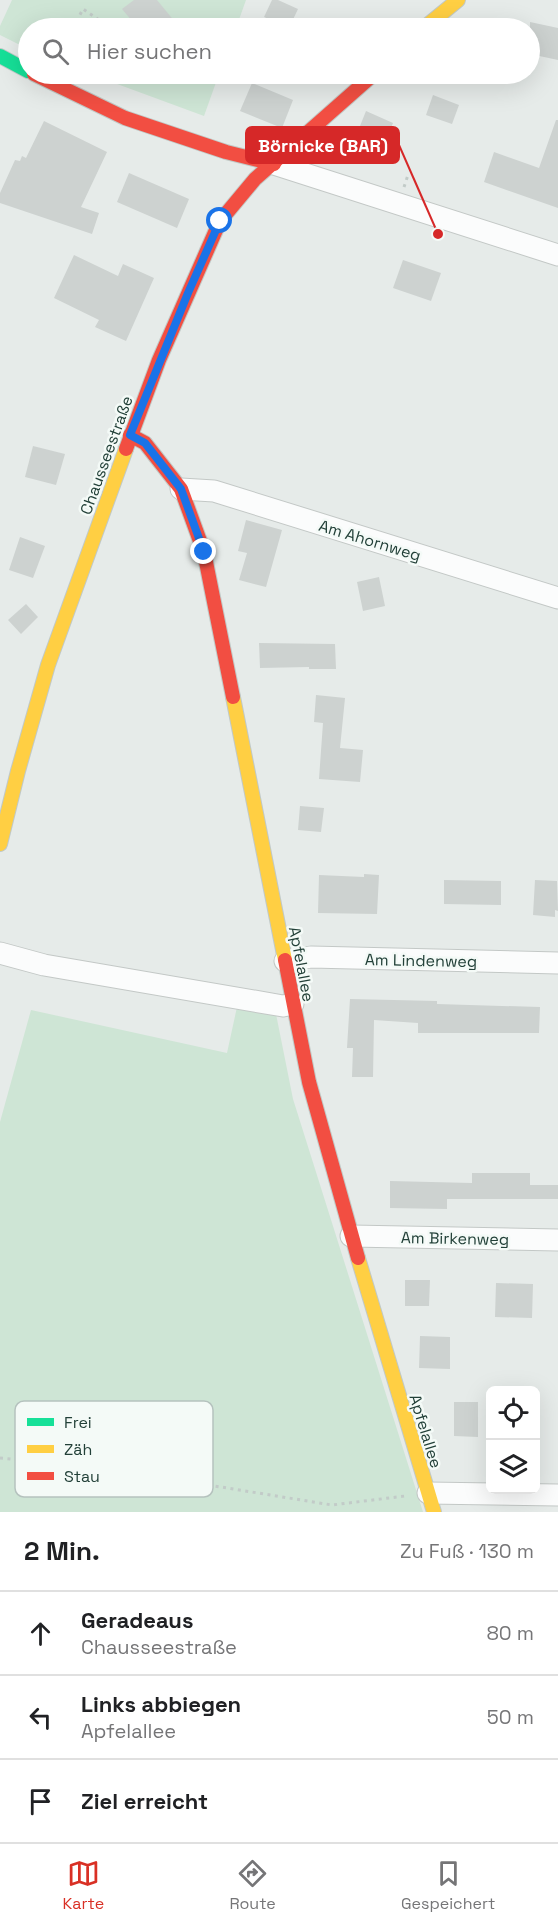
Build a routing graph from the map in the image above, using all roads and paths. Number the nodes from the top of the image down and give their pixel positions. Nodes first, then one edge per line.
1 (458, 0) edge
2 (78, 18) edge
3 (96, 18) edge
4 (436, 18) edge
5 (0, 56) edge
6 (18, 66) edge
7 (55, 84) edge
8 (363, 84) edge
9 (274, 164) junction
10 (408, 175) dead end
11 (403, 189) dead end
12 (558, 255) edge
13 (130, 435) junction
14 (181, 489) junction
15 (558, 598) edge
16 (0, 844) edge
17 (0, 953) edge
18 (285, 961) junction
19 (558, 963) edge
20 (293, 1004) junction
21 (351, 1236) junction
22 (558, 1240) edge
23 (0, 1458) edge
24 (15, 1459) edge
25 (213, 1486) edge
26 (558, 1495) edge
27 (431, 1503) edge

1 - 4 street
2 - 3 path
5 - 6 street
7 - 9 street
8 - 9 street, Chausseestraße
9 - 12 street
9 - 13 street, Chausseestraße
10 - 11 path
13 - 14 street, Apfelallee
13 - 16 street, Chausseestraße
14 - 15 street, Am Ahornweg
14 - 18 street, Apfelallee
17 - 20 street
18 - 19 street, Am Lindenweg
18 - 20 street, Apfelallee
20 - 21 street, Apfelallee
21 - 22 street, Am Birkenweg
21 - 27 street, Apfelallee
23 - 24 path
25 - 27 path
26 - 27 street

